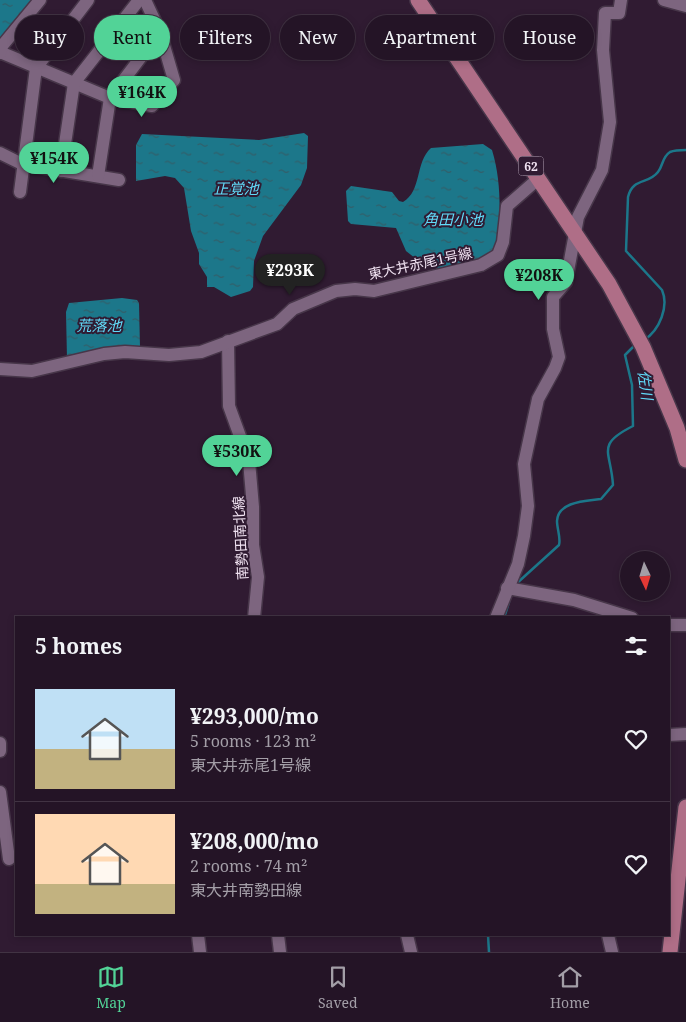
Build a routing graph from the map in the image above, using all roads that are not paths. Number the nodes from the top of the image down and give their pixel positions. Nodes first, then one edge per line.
1 (40, 0) edge
2 (88, 0) edge
3 (139, 0) edge
4 (146, 0) edge
5 (418, 0) edge
6 (621, 0) edge
7 (664, 0) edge
8 (686, 6) edge
9 (153, 15) edge
10 (0, 52) edge
11 (139, 60) edge
12 (168, 60) edge
13 (36, 68) junction
14 (74, 83) junction
15 (110, 98) junction
16 (0, 152) edge
17 (22, 164) junction
18 (61, 171) junction
19 (98, 176) junction
20 (539, 178) junction
21 (119, 180) dead end
22 (20, 192) dead end
23 (576, 234) junction
24 (228, 341) junction
25 (0, 369) edge
26 (686, 460) edge
27 (512, 589) junction
28 (254, 616) edge
29 (497, 616) edge
30 (626, 616) edge
31 (670, 625) edge
32 (686, 625) edge
33 (686, 734) edge
34 (670, 735) edge
35 (0, 743) edge
36 (0, 751) edge
37 (0, 792) edge
38 (686, 806) edge
39 (9, 858) edge
40 (198, 936) edge
41 (278, 936) edge
42 (407, 936) edge
43 (608, 936) edge
44 (200, 952) edge
45 (280, 952) edge
46 (411, 952) edge
47 (612, 952) edge
48 (670, 952) edge

1 - 10 street
2 - 13 street
3 - 14 street
4 - 9 street
5 - 20 main road, 62
6 - 23 street
7 - 8 street
10 - 13 street
11 - 15 street
12 - 15 street
13 - 14 street
13 - 17 street
14 - 15 street
14 - 18 street
15 - 19 street
16 - 17 street
17 - 18 street
17 - 22 street
18 - 19 street
19 - 21 street
20 - 23 main road, 62
20 - 24 street, 東大井赤尾1号線
23 - 26 main road, 62
23 - 27 street
24 - 25 street, 東大井赤尾1号線
24 - 28 street, 南勢田南北線
27 - 29 street
27 - 30 street
31 - 32 street
33 - 34 street
35 - 36 street
37 - 39 street
38 - 48 main road
40 - 44 street
41 - 45 street
42 - 46 street
43 - 47 street

